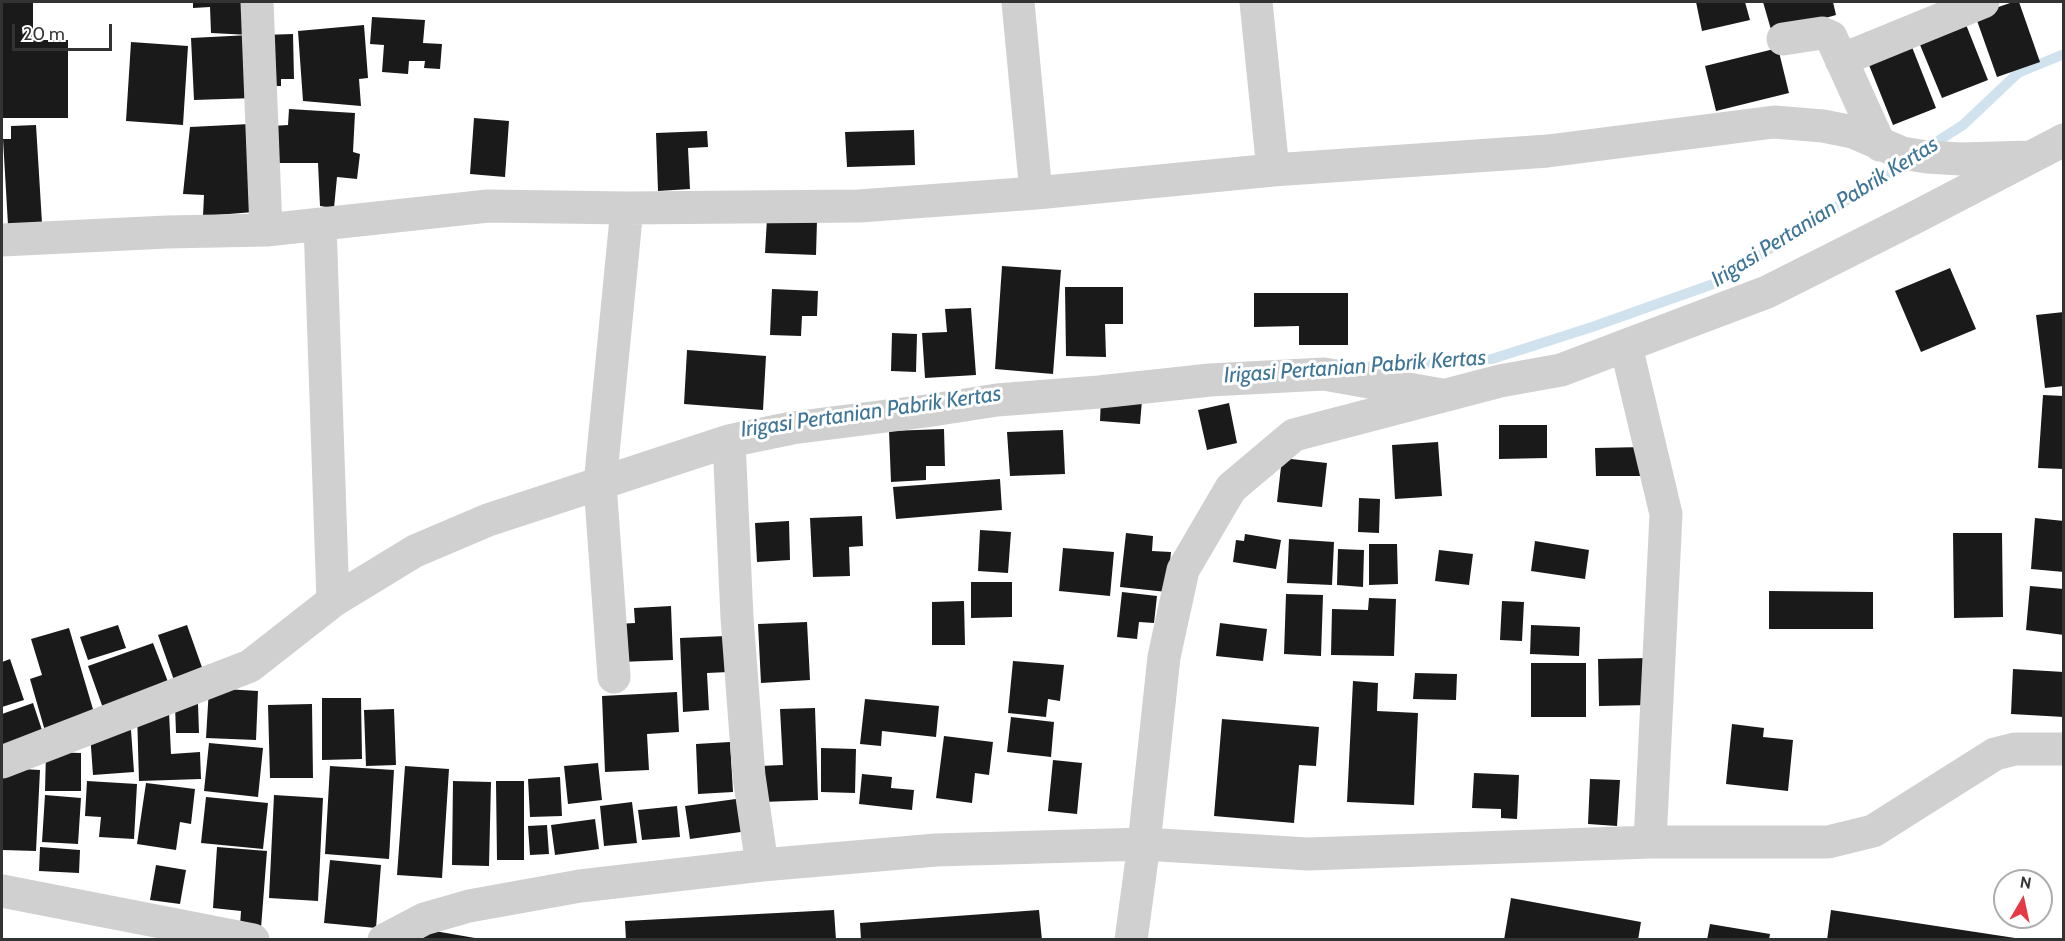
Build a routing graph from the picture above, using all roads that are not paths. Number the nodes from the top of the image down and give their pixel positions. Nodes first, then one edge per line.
1 (257, 2) edge
2 (1017, 2) edge
3 (1257, 2) edge
4 (1983, 2) edge
5 (1783, 39) dead end
6 (1841, 60) junction
7 (2064, 140) edge
8 (1903, 152) junction
9 (2030, 156) junction
10 (1273, 170) junction
11 (1036, 193) junction
12 (627, 208) junction
13 (320, 224) junction
14 (266, 230) junction
15 (2, 240) edge
16 (1626, 346) junction
17 (1442, 395) junction
18 (729, 441) junction
19 (600, 484) junction
20 (333, 601) junction
21 (614, 677) dead end
22 (2064, 749) edge
23 (2, 762) edge
24 (1650, 842) junction
25 (1144, 844) junction
26 (762, 865) junction
27 (2, 891) edge
28 (252, 939) edge
29 (384, 939) edge
30 (1131, 939) edge

1 - 14 street
2 - 11 street
3 - 10 street
4 - 6 street
5 - 6 street
6 - 8 street
7 - 9 street
8 - 9 street
8 - 10 street
9 - 16 street
10 - 11 street
11 - 12 street
12 - 13 street
12 - 19 street
13 - 14 street
13 - 20 street
14 - 15 street
16 - 17 street
16 - 24 street
17 - 18 street
17 - 25 street
18 - 19 street
18 - 26 street
19 - 20 street
19 - 21 street
20 - 23 street
22 - 24 street
24 - 25 street
25 - 26 street
25 - 30 street
26 - 29 street
27 - 28 street

